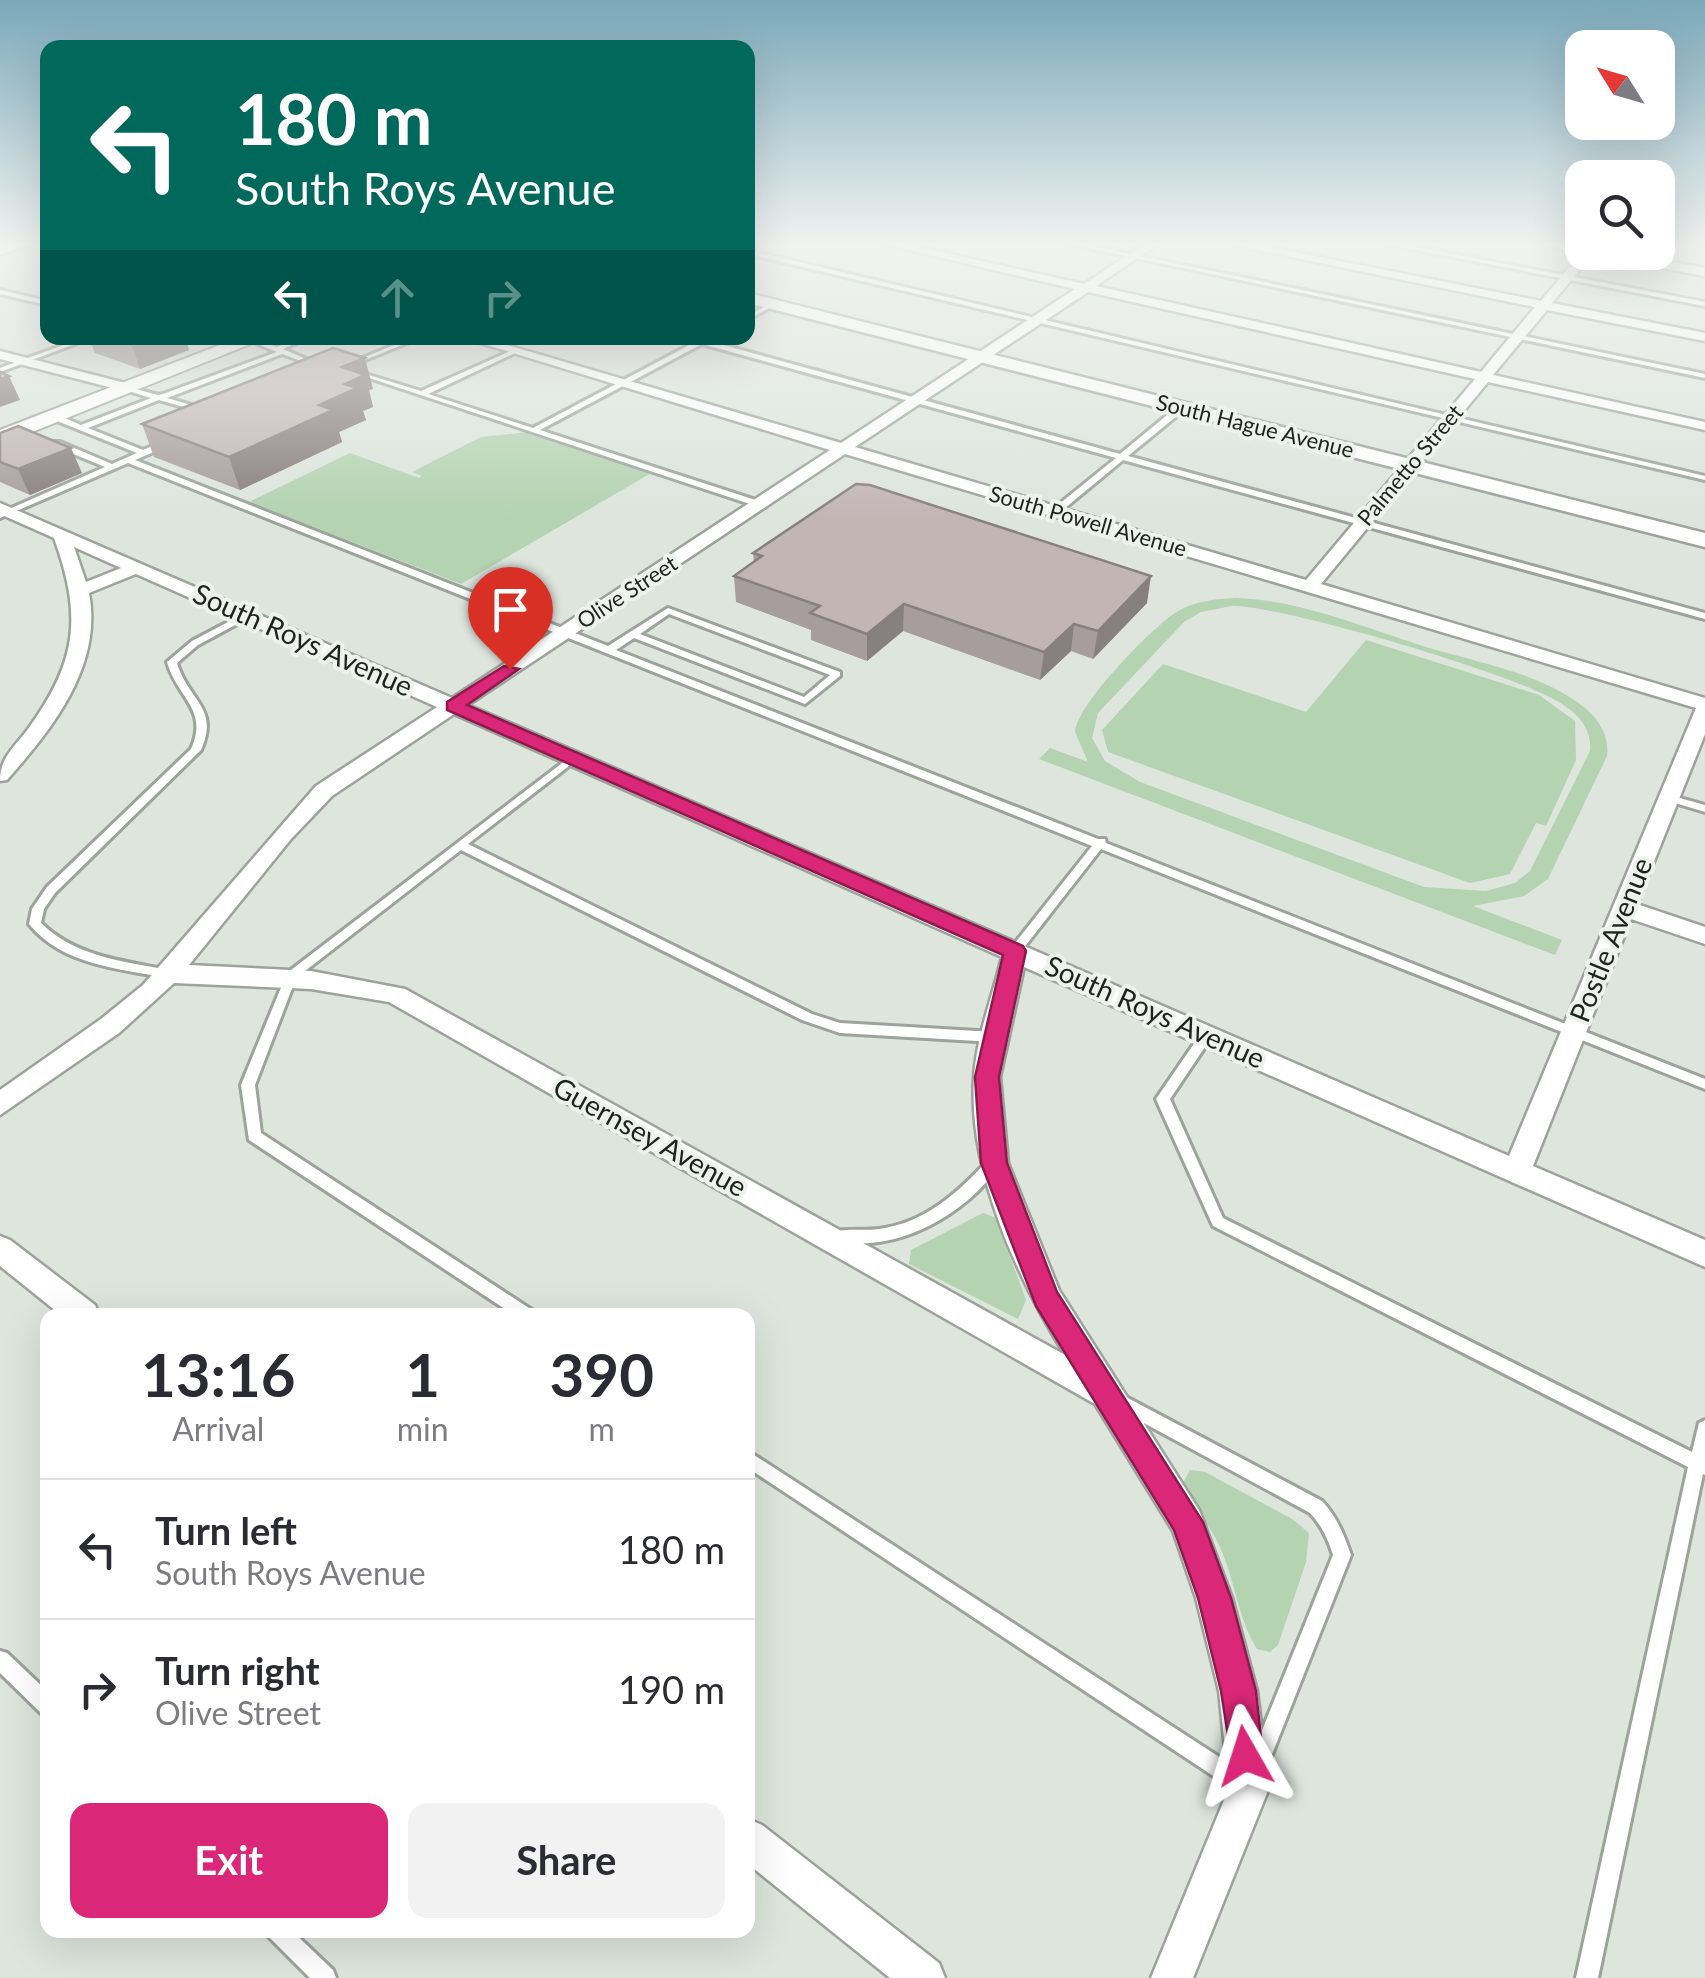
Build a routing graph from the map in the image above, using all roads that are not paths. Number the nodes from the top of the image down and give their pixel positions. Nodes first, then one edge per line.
1 (888, 333) edge
2 (1018, 333) edge
3 (1089, 333) edge
4 (1292, 333) edge
5 (1499, 333) edge
6 (1520, 333) edge
7 (1517, 337) junction
8 (68, 345) edge
9 (236, 345) edge
10 (266, 345) edge
11 (290, 345) edge
12 (399, 345) edge
13 (494, 345) edge
14 (696, 345) edge
15 (724, 345) edge
16 (278, 351) junction
17 (515, 351) junction
18 (0, 356) edge
19 (981, 357) junction
20 (23, 361) junction
21 (0, 370) edge
22 (335, 371) edge
23 (1484, 376) junction
24 (1705, 376) edge
25 (622, 383) junction
26 (128, 388) junction
27 (421, 394) junction
28 (164, 396) junction
29 (916, 400) junction
30 (1181, 408) junction
31 (208, 413) edge
32 (55, 416) junction
33 (1450, 418) junction
34 (1705, 426) edge
35 (80, 428) junction
36 (534, 430) junction
37 (11, 434) edge
38 (104, 437) junction
39 (175, 440) edge
40 (844, 449) junction
41 (73, 450) junction
42 (143, 453) junction
43 (1123, 456) junction
44 (128, 460) junction
45 (112, 466) junction
46 (1410, 466) junction
47 (1705, 478) edge
48 (762, 504) junction
49 (1056, 511) junction
50 (3, 512) edge
51 (1364, 522) junction
52 (62, 537) junction
53 (1705, 540) edge
54 (136, 568) junction
55 (1310, 586) junction
56 (79, 591) junction
57 (247, 615) junction
58 (1705, 616) edge
59 (566, 633) junction
60 (633, 634) junction
61 (609, 650) junction
62 (805, 701) junction
63 (454, 706) junction
64 (1705, 707) edge
65 (787, 718) junction
66 (574, 757) junction
67 (0, 775) edge
68 (1669, 798) junction
69 (1705, 810) edge
70 (1101, 842) junction
71 (460, 845) junction
72 (1626, 908) junction
73 (1705, 936) edge
74 (1015, 951) junction
75 (168, 974) junction
76 (291, 976) junction
77 (1574, 1031) junction
78 (1207, 1035) junction
79 (996, 1037) junction
80 (1705, 1084) edge
81 (0, 1104) edge
82 (994, 1163) junction
83 (1517, 1171) junction
84 (828, 1235) junction
85 (0, 1248) edge
86 (1705, 1254) edge
87 (75, 1308) edge
88 (517, 1308) edge
89 (1104, 1394) junction
90 (1705, 1428) edge
91 (755, 1464) edge
92 (1701, 1466) edge
93 (0, 1660) edge
94 (40, 1698) edge
95 (1249, 1788) junction
96 (755, 1844) edge
97 (284, 1938) edge
98 (325, 1978) edge
99 (924, 1978) edge
100 (1172, 1978) edge
101 (1587, 1978) edge

1 - 19 main road, South Hague Avenue
2 - 19 street, Olive Street
3 - 33 lane
4 - 23 street
5 - 7 lane
6 - 7 street, Palmetto Street
7 - 23 street, Palmetto Street
7 - 24 lane
8 - 20 lane
9 - 26 main road
10 - 16 lane
11 - 16 lane
12 - 27 lane
13 - 17 street, South Powell Avenue
14 - 25 lane
15 - 29 lane
16 - 22 lane
16 - 28 lane
17 - 25 street, South Powell Avenue
17 - 27 lane
18 - 20 street
19 - 29 street, Olive Street
19 - 30 main road, South Hague Avenue
20 - 21 lane
20 - 26 street
23 - 33 street, Palmetto Street
23 - 34 street
25 - 36 lane
25 - 40 street, South Powell Avenue
26 - 28 lane
26 - 32 main road
27 - 36 lane
28 - 31 lane
28 - 35 lane
29 - 40 street, Olive Street
29 - 43 lane
30 - 43 lane
30 - 46 main road, South Hague Avenue
32 - 35 lane
32 - 37 main road
33 - 46 street, Palmetto Street
33 - 47 lane
35 - 38 lane
36 - 48 lane
37 - 41 lane
38 - 41 lane
38 - 42 lane
39 - 42 lane
40 - 48 street, Olive Street
40 - 49 street, South Powell Avenue
41 - 45 lane
42 - 44 lane
43 - 49 lane
43 - 51 lane
44 - 45 lane
44 - 59 lane
45 - 50 lane
46 - 51 street, Palmetto Street
46 - 53 main road, South Hague Avenue
48 - 59 street, Olive Street
49 - 55 street, South Powell Avenue
50 - 52 street, South Roys Avenue
51 - 55 street, Palmetto Street
51 - 58 lane
52 - 54 street, South Roys Avenue
52 - 56 street
54 - 56 street
54 - 57 street, South Roys Avenue
55 - 64 street, South Powell Avenue
56 - 67 street
57 - 63 street, South Roys Avenue
57 - 75 lane
59 - 61 lane
59 - 63 street, Olive Street
60 - 61 lane
60 - 62 lane
60 - 62 lane
61 - 65 lane
62 - 65 lane
63 - 66 street, South Roys Avenue
63 - 75 street, Olive Street
64 - 68 street, Postle Avenue
65 - 70 lane
66 - 71 lane
66 - 74 street, South Roys Avenue
68 - 69 lane
68 - 72 street, Postle Avenue
70 - 74 lane
70 - 77 lane
71 - 76 lane
71 - 79 lane
72 - 73 street
72 - 77 street, Postle Avenue
74 - 78 street, South Roys Avenue
74 - 79 street
75 - 76 street, Guernsey Avenue
75 - 81 street, Olive Street
76 - 84 street, Guernsey Avenue
76 - 88 lane
77 - 80 lane
77 - 83 street, Postle Avenue
78 - 83 street, South Roys Avenue
78 - 92 lane
79 - 82 street
82 - 84 lane
82 - 89 street
83 - 86 street, South Roys Avenue
84 - 89 street, Guernsey Avenue
85 - 87 street
89 - 95 street
89 - 95 lane
90 - 92 lane
91 - 95 lane
92 - 101 lane
93 - 94 lane
95 - 100 street
96 - 99 street
97 - 98 lane

